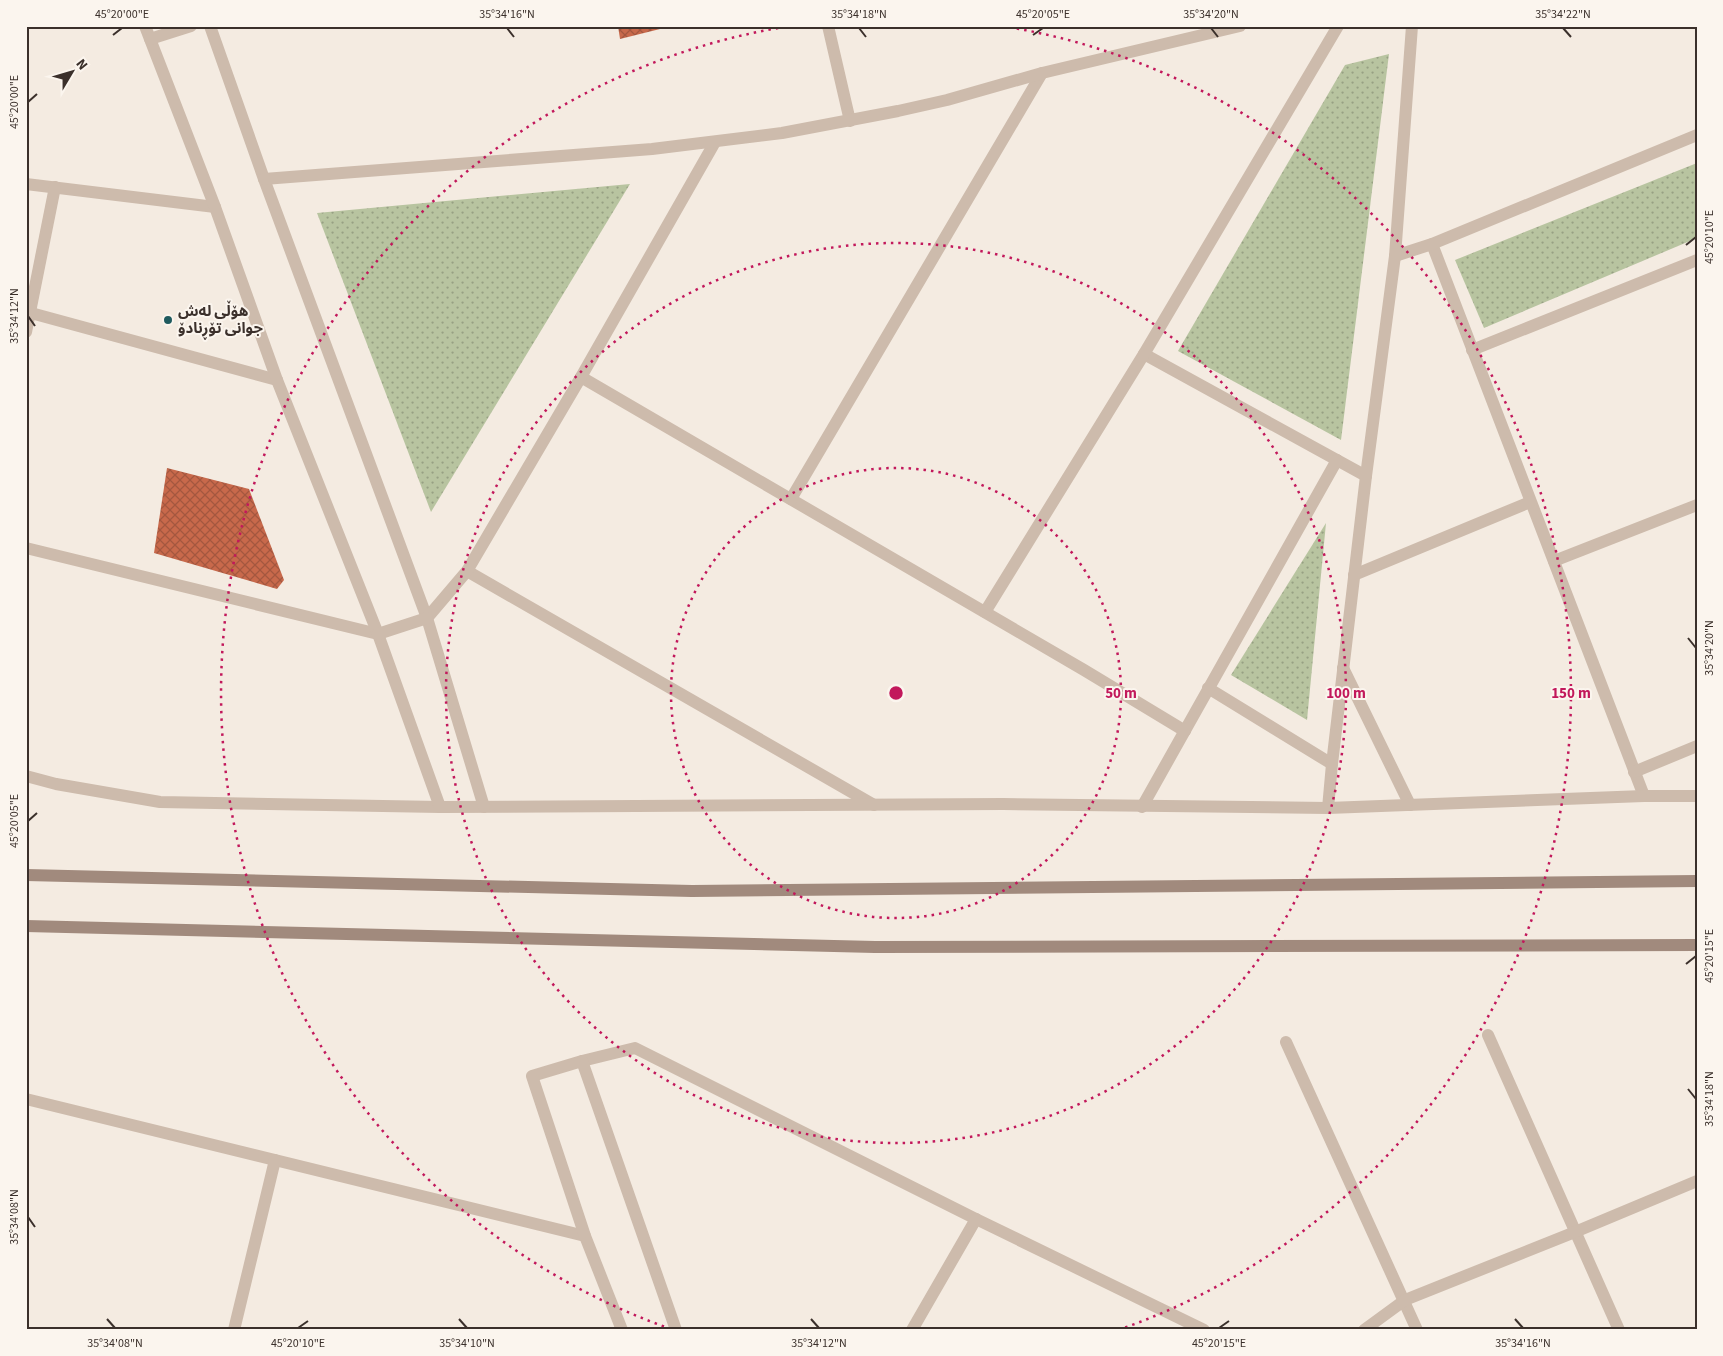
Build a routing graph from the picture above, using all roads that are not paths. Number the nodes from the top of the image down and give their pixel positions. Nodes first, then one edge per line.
1 (145, 26) edge
2 (192, 26) edge
3 (210, 26) edge
4 (828, 26) edge
5 (1240, 26) edge
6 (1338, 26) edge
7 (1412, 26) edge
8 (150, 39) junction
9 (1042, 73) junction
10 (850, 121) junction
11 (1697, 135) edge
12 (715, 142) junction
13 (264, 179) junction
14 (26, 184) edge
15 (55, 187) junction
16 (215, 207) junction
17 (1432, 244) junction
18 (1395, 256) junction
19 (1697, 260) edge
20 (31, 313) junction
21 (26, 332) edge
22 (1472, 350) junction
23 (1144, 354) junction
24 (581, 377) junction
25 (277, 380) junction
26 (1337, 460) junction
27 (1366, 476) junction
28 (792, 499) junction
29 (1530, 502) junction
30 (1697, 505) edge
31 (26, 548) edge
32 (1554, 562) junction
33 (467, 571) junction
34 (1354, 576) junction
35 (985, 612) junction
36 (427, 618) junction
37 (378, 634) junction
38 (1343, 668) junction
39 (1208, 688) junction
40 (1185, 731) junction
41 (1697, 746) edge
42 (1332, 764) junction
43 (1634, 772) junction
44 (26, 776) edge
45 (1644, 796) junction
46 (1697, 796) edge
47 (874, 805) junction
48 (1410, 805) junction
49 (440, 807) junction
50 (484, 807) junction
51 (1142, 807) junction
52 (1328, 808) junction
53 (26, 875) edge
54 (1697, 881) edge
55 (26, 926) edge
56 (1697, 945) edge
57 (1488, 1035) dead end
58 (1286, 1042) dead end
59 (582, 1061) junction
60 (26, 1099) edge
61 (274, 1160) junction
62 (1697, 1180) edge
63 (976, 1219) junction
64 (1575, 1232) junction
65 (585, 1236) junction
66 (1405, 1300) junction
67 (234, 1330) edge
68 (622, 1330) edge
69 (676, 1330) edge
70 (912, 1330) edge
71 (1204, 1330) edge
72 (1364, 1330) edge
73 (1417, 1330) edge
74 (1619, 1330) edge

1 - 8 street
2 - 8 street
3 - 13 street
4 - 10 street
5 - 9 street
6 - 23 street
7 - 18 street
8 - 16 street
9 - 10 street
9 - 28 street
10 - 12 street
11 - 17 street
12 - 13 street
12 - 24 street
13 - 36 street
14 - 15 street
15 - 16 street
15 - 20 street
16 - 25 street
17 - 18 street
17 - 22 street
18 - 27 street
19 - 22 street
20 - 21 street
20 - 25 street
22 - 29 street
23 - 26 street
23 - 35 street
24 - 28 street
24 - 33 street
25 - 37 street
26 - 27 street
26 - 39 street
27 - 34 street
28 - 35 street
29 - 32 street
29 - 34 street
30 - 32 street
31 - 37 street
32 - 43 street
33 - 36 street
33 - 47 street
34 - 38 street
35 - 40 street
36 - 37 street
36 - 50 street
37 - 49 street
38 - 42 street
38 - 48 street
39 - 40 street
39 - 42 street
40 - 51 street
41 - 43 street
42 - 52 street
43 - 45 street
44 - 49 street
45 - 46 street
45 - 48 street
47 - 50 street
47 - 51 street
48 - 52 street
49 - 50 street
51 - 52 street
53 - 54 main road
55 - 56 main road
57 - 64 street
58 - 66 street
59 - 63 street
59 - 65 street
59 - 69 street
60 - 61 street
61 - 65 street
61 - 67 street
62 - 64 street
63 - 70 street
63 - 71 street
64 - 66 street
64 - 74 street
65 - 68 street
66 - 72 street
66 - 73 street

